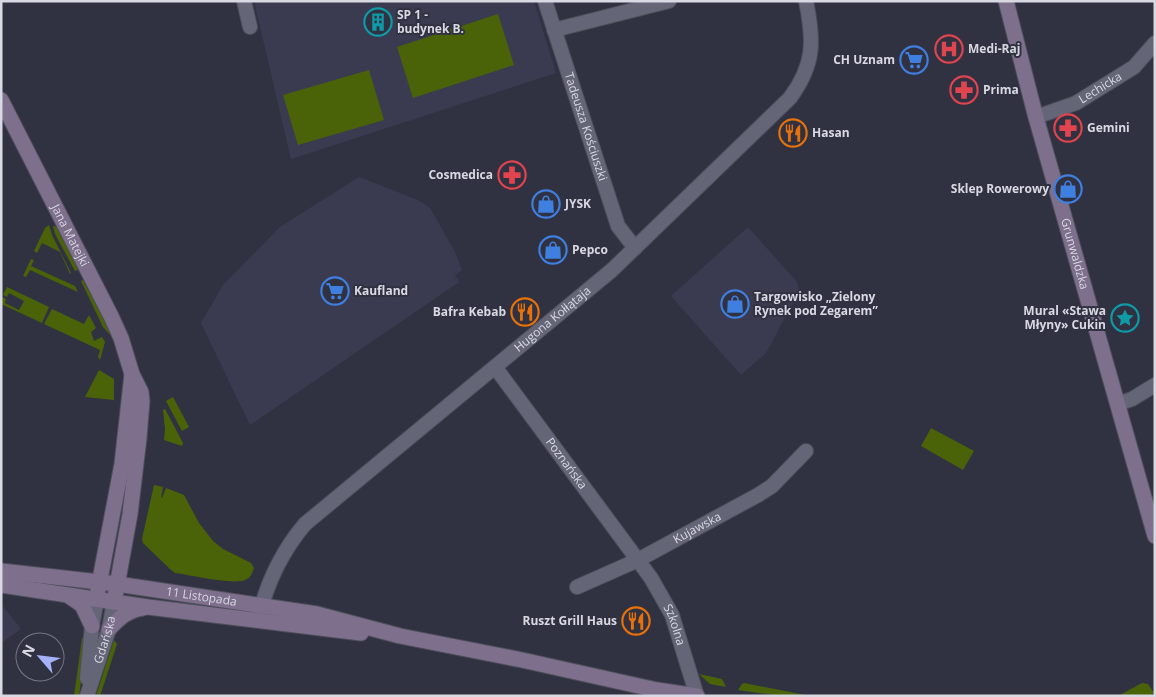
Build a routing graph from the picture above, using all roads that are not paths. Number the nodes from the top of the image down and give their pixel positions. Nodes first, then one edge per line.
1 (244, 1) edge
2 (545, 1) edge
3 (669, 1) edge
4 (806, 1) edge
5 (1006, 1) edge
6 (250, 27) dead end
7 (554, 30) junction
8 (1155, 44) edge
9 (1, 100) edge
10 (1036, 118) junction
11 (636, 248) junction
12 (495, 367) junction
13 (132, 374) junction
14 (1155, 385) edge
15 (1118, 404) junction
16 (806, 451) dead end
17 (1155, 536) edge
18 (104, 554) junction
19 (122, 556) junction
20 (638, 560) junction
21 (1, 571) edge
22 (70, 578) junction
23 (100, 581) junction
24 (117, 584) junction
25 (1, 585) edge
26 (577, 587) dead end
27 (150, 589) junction
28 (68, 595) junction
29 (97, 599) junction
30 (114, 602) junction
31 (148, 607) junction
32 (260, 612) junction
33 (92, 626) junction
34 (109, 629) junction
35 (86, 696) edge
36 (697, 696) edge

1 - 6 street
2 - 7 street, Tadeusza Kościuszki
3 - 7 street
4 - 11 street, Hugona Kołłątaja
5 - 10 street, Grunwaldzka
7 - 11 street, Tadeusza Kościuszki
8 - 10 street, Lechicka
9 - 13 street, Jana Matejki
10 - 15 street, Grunwaldzka
11 - 12 street, Hugona Kołłątaja
12 - 20 street, Poznańska
12 - 32 street, Hugona Kołłątaja
13 - 18 street, Jana Matejki
13 - 19 street, Jana Matejki
14 - 15 street
15 - 17 street, Grunwaldzka
16 - 20 street, Kujawska
18 - 22 street
18 - 23 street, Jana Matejki
19 - 24 street, Jana Matejki
19 - 27 street
20 - 26 street, Kujawska
20 - 36 street, Szkolna
21 - 22 street, 11 Listopada
22 - 23 street, 11 Listopada
23 - 24 street, 11 Listopada
23 - 29 street, Jana Matejki
24 - 27 street, 11 Listopada
24 - 30 street, Gdańska
25 - 28 street, 11 Listopada
27 - 32 street, 11 Listopada
28 - 29 street, 11 Listopada
28 - 33 street
29 - 30 street, 11 Listopada
29 - 33 street, Gdańska
30 - 31 street, 11 Listopada
30 - 34 street, Gdańska
31 - 32 street, 11 Listopada
31 - 34 street
32 - 36 street, 11 Listopada
33 - 35 street, Gdańska
34 - 35 street, Gdańska

